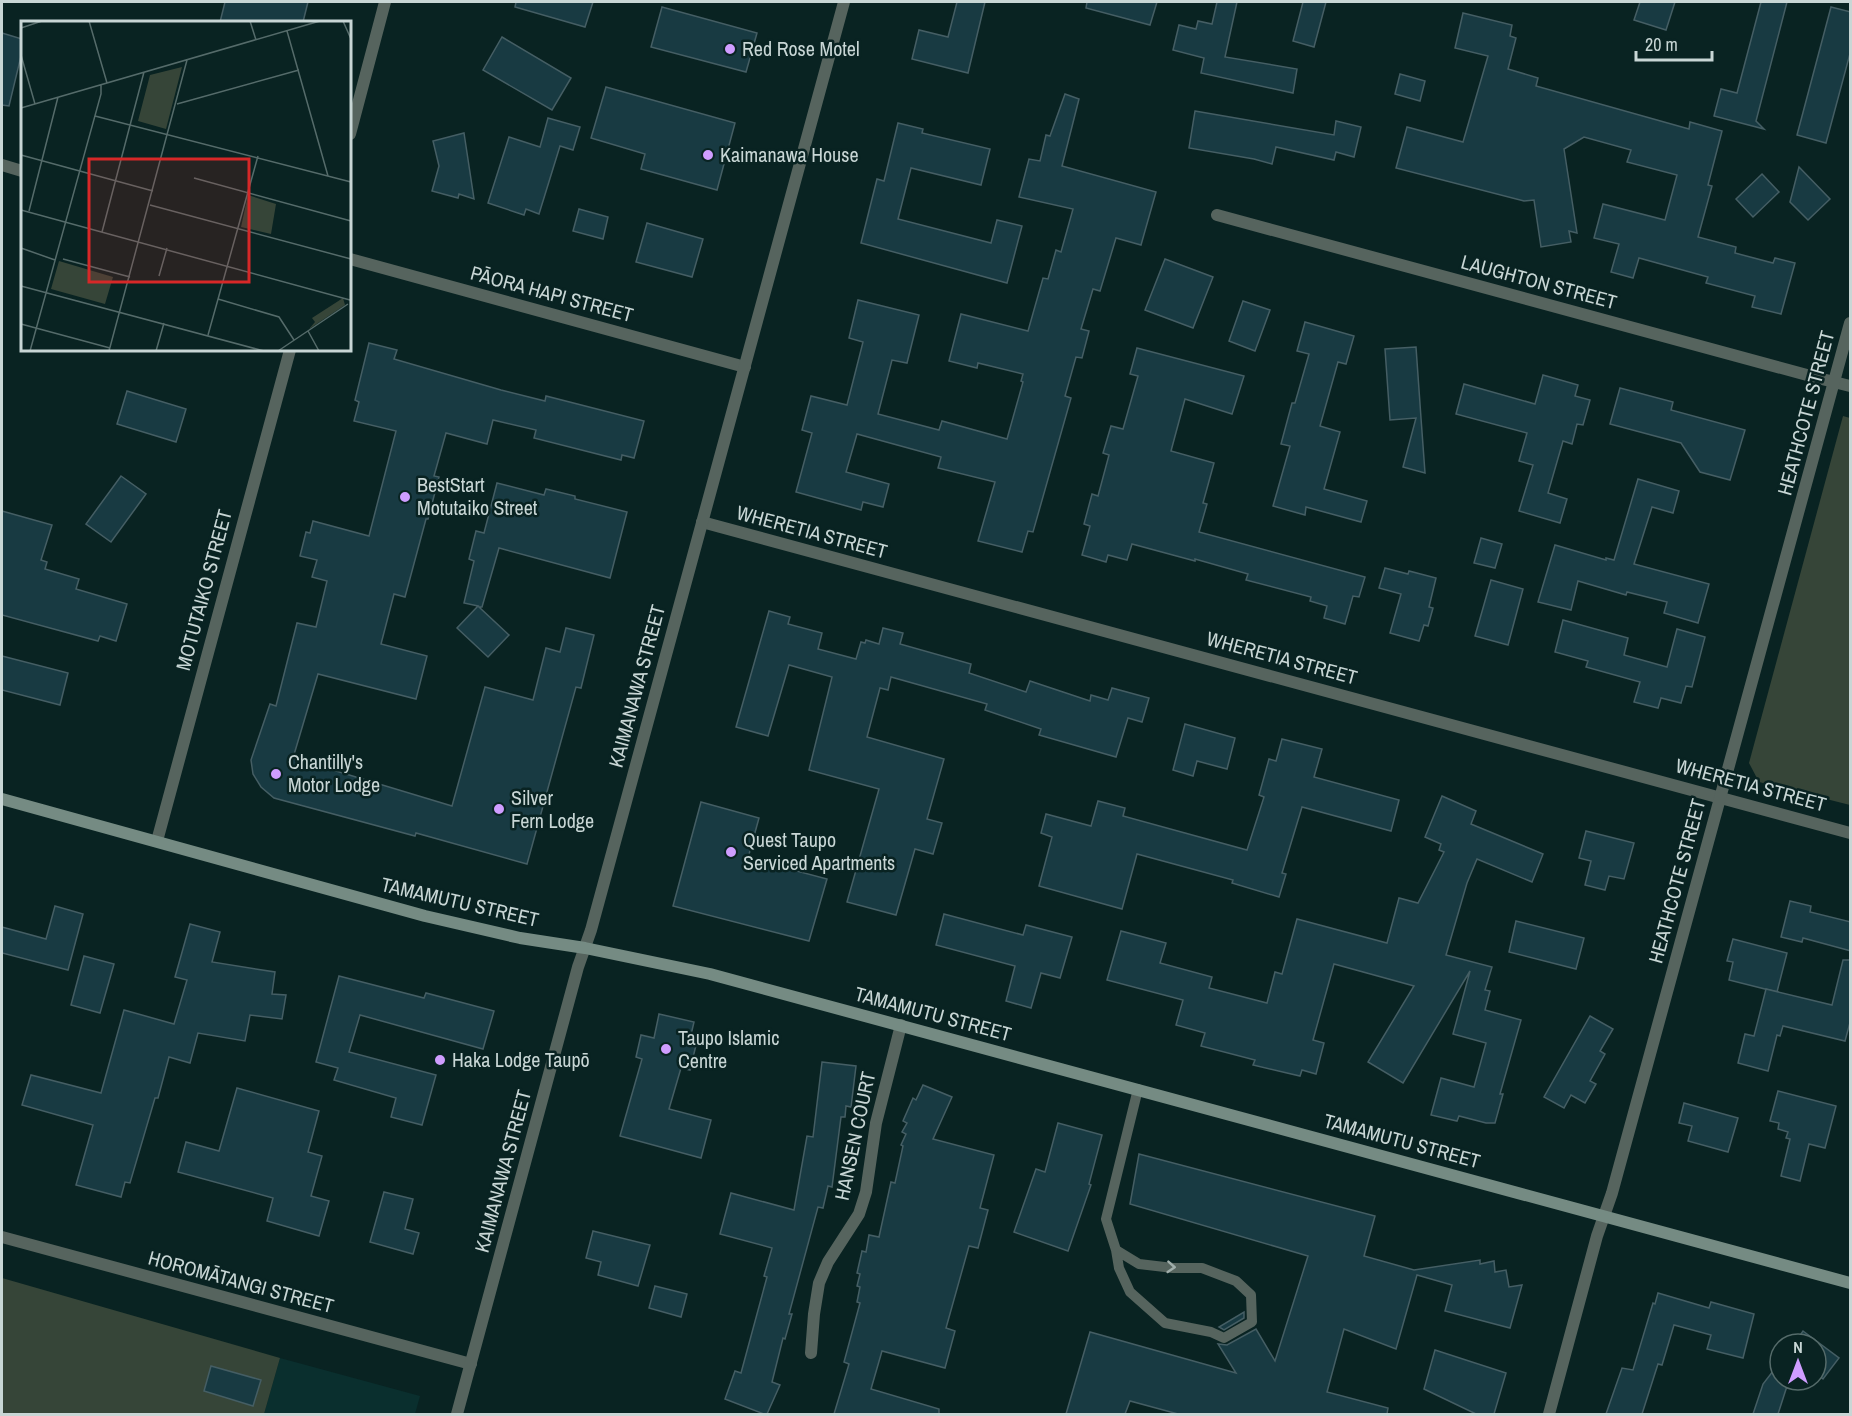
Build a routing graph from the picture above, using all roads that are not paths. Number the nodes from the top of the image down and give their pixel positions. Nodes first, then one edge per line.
1 (385, 2) edge
2 (844, 2) edge
3 (351, 130) edge
4 (2, 165) edge
5 (21, 171) edge
6 (1217, 214) dead end
7 (351, 259) edge
8 (1851, 323) edge
9 (290, 351) edge
10 (745, 367) junction
11 (1834, 382) junction
12 (1851, 386) edge
13 (702, 522) junction
14 (1720, 798) junction
15 (2, 799) edge
16 (1851, 832) edge
17 (157, 841) junction
18 (585, 948) junction
19 (901, 1025) junction
20 (1138, 1089) junction
21 (1605, 1216) junction
22 (2, 1237) edge
23 (1116, 1250) junction
24 (1851, 1283) edge
25 (811, 1353) dead end
26 (471, 1364) junction
27 (457, 1414) edge
28 (1550, 1414) edge

1 - 3 street
2 - 10 street, KAIMANAWA STREET
4 - 5 street
6 - 11 street, LAUGHTON STREET
7 - 10 street, PĀORA HAPI STREET
8 - 11 street, HEATHCOTE STREET
9 - 17 street, MOTUTAIKO STREET
10 - 13 street, KAIMANAWA STREET
11 - 12 street, LAUGHTON STREET
11 - 14 street, HEATHCOTE STREET
13 - 14 street, WHERETIA STREET
13 - 18 street, KAIMANAWA STREET
14 - 16 street, WHERETIA STREET
14 - 21 street, HEATHCOTE STREET
15 - 17 street, TAMAMUTU STREET
17 - 18 street, TAMAMUTU STREET
18 - 19 street, TAMAMUTU STREET
18 - 26 street, KAIMANAWA STREET
19 - 20 street, TAMAMUTU STREET
19 - 25 street, HANSEN COURT
20 - 21 street, TAMAMUTU STREET
20 - 23 lane
21 - 24 street, TAMAMUTU STREET
21 - 28 street, HEATHCOTE STREET
22 - 26 street, HOROMĀTANGI STREET
23 -> 23 lane
26 - 27 street, KAIMANAWA STREET

